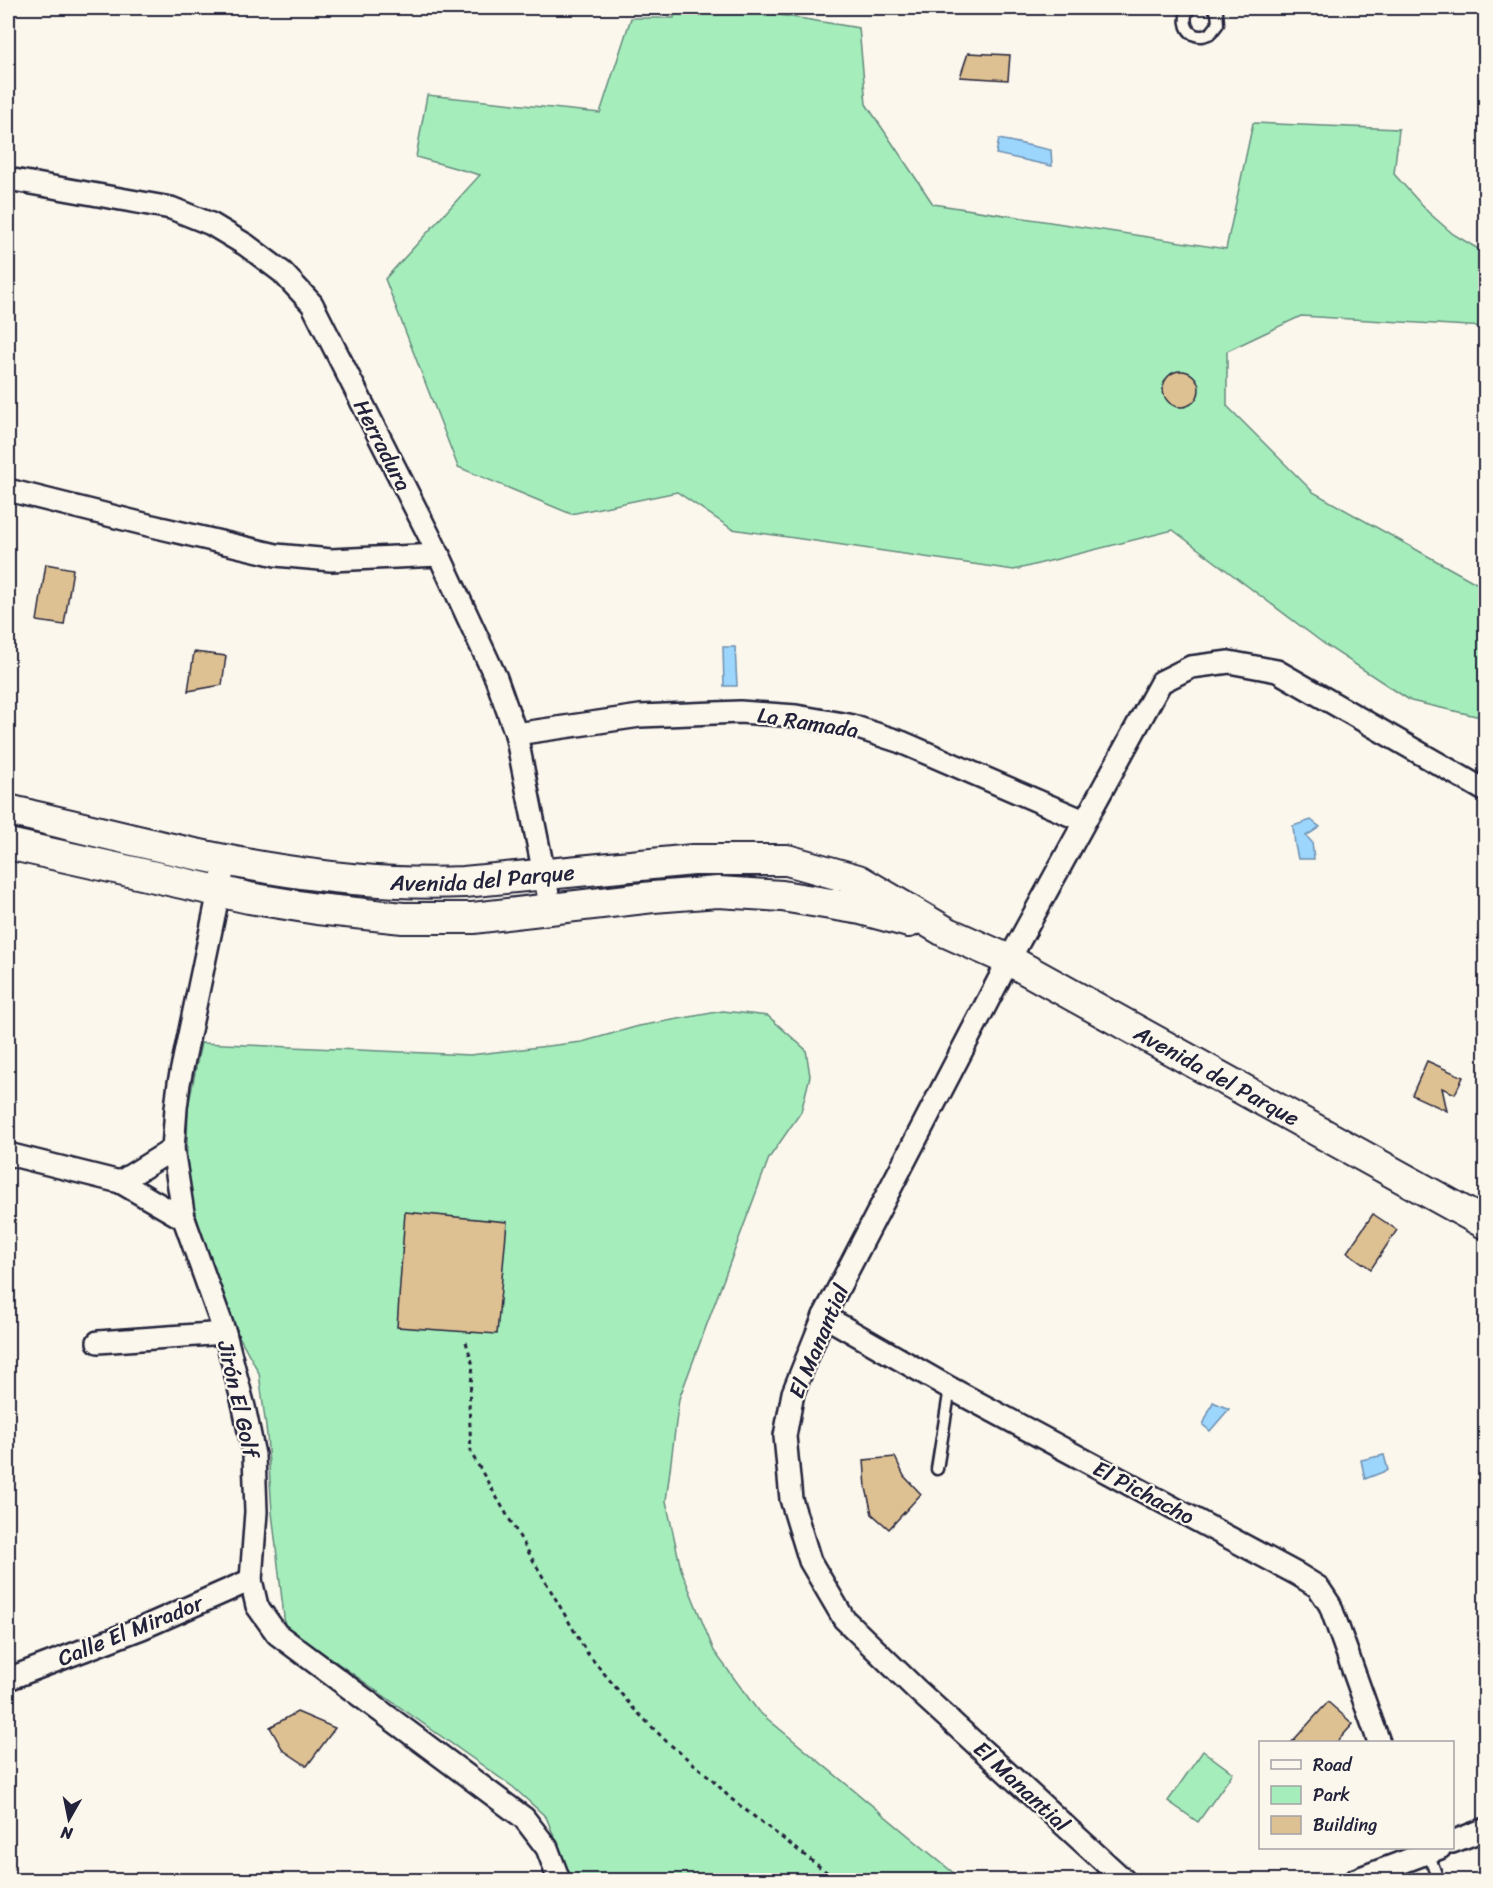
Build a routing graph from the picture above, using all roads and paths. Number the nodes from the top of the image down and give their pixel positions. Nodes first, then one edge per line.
1 (1190, 8) edge
2 (1213, 8) edge
3 (8, 179) edge
4 (8, 490) edge
5 (439, 555) junction
6 (516, 734) junction
7 (1485, 791) edge
8 (8, 810) edge
9 (1084, 821) junction
10 (8, 844) edge
11 (225, 860) junction
12 (544, 874) junction
13 (219, 892) junction
14 (551, 909) junction
15 (946, 932) junction
16 (1009, 960) junction
17 (173, 1149) junction
18 (8, 1154) edge
19 (120, 1182) junction
20 (184, 1219) junction
21 (1485, 1224) edge
22 (824, 1316) junction
23 (225, 1333) junction
24 (98, 1342) dead end
25 (466, 1342) dead end
26 (950, 1388) junction
27 (937, 1469) dead end
28 (251, 1580) junction
29 (8, 1679) edge
30 (1378, 1741) edge
31 (1485, 1829) edge
32 (1454, 1841) edge
33 (1426, 1851) edge
34 (559, 1881) edge
35 (837, 1881) edge
36 (1124, 1881) edge
37 (1355, 1881) edge
38 (1438, 1881) edge

1 - 2 lane
3 - 5 street, Herradura
4 - 5 street
5 - 6 street, Herradura
6 - 9 street, La Ramada
6 - 12 street, Herradura
7 - 9 street, El Manantial
8 - 11 street, Avenida del Parque
9 - 16 street, El Manantial
10 - 13 street, Avenida del Parque
11 - 12 street, Avenida del Parque
11 - 13 street, Jirón El Golf
12 - 14 street, Herradura
12 - 15 street, Avenida del Parque
13 - 14 street, Avenida del Parque
13 - 17 street, Jirón El Golf
14 - 15 street, Avenida del Parque
15 - 16 street, Avenida del Parque
16 - 21 street, Avenida del Parque
16 - 22 street, El Manantial
17 - 19 street
17 - 20 street, Jirón El Golf
18 - 19 street
19 - 20 street
20 - 23 street, Jirón El Golf
22 - 26 street, El Pichacho
22 - 36 street, El Manantial
23 - 24 street
23 - 28 street, Jirón El Golf
25 - 35 path
26 - 27 lane
26 - 30 street, El Pichacho
28 - 29 street, Calle El Mirador
28 - 34 street, Jirón El Golf
31 - 32 street
33 - 37 street
33 - 38 lane

